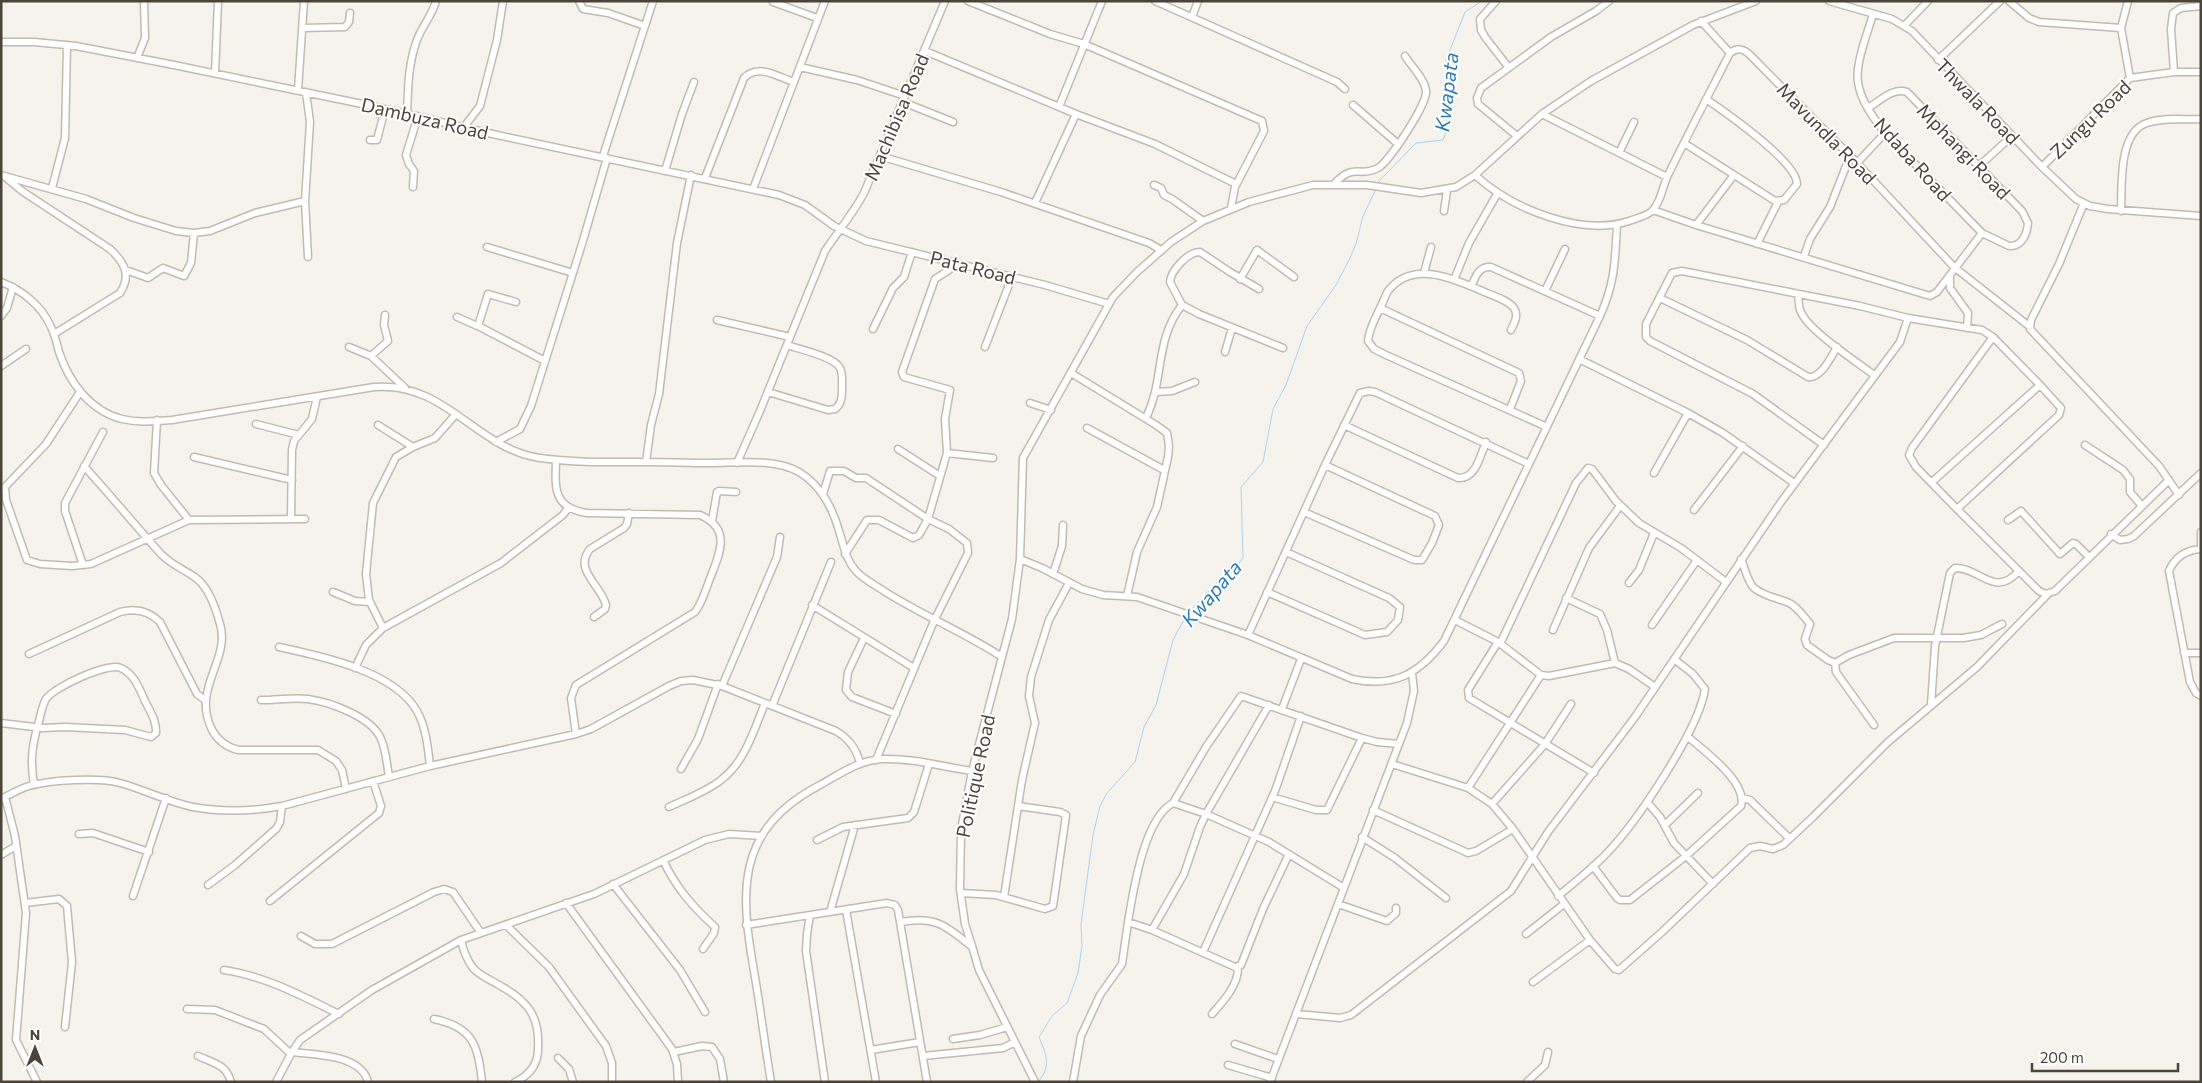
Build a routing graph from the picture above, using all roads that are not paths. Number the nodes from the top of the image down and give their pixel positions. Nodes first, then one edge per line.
1 (144, 1) edge
2 (218, 1) edge
3 (304, 1) edge
4 (436, 1) edge
5 (503, 1) edge
6 (579, 1) edge
7 (653, 1) edge
8 (825, 1) edge
9 (945, 1) edge
10 (968, 1) edge
11 (1102, 1) edge
12 (1155, 1) edge
13 (1198, 1) edge
14 (1496, 1) edge
15 (1609, 1) edge
16 (1756, 1) edge
17 (1829, 1) edge
18 (1928, 1) edge
19 (2000, 1) edge
20 (2009, 1) edge
21 (2128, 1) edge
22 (773, 2) edge
23 (1837, 2) edge
24 (2201, 6) edge
25 (350, 13) dead end
26 (1873, 14) junction
27 (1192, 17) junction
28 (817, 18) junction
29 (1701, 21) junction
30 (1905, 25) junction
31 (645, 26) junction
32 (303, 28) junction
33 (2121, 28) junction
34 (1, 42) edge
35 (1084, 44) junction
36 (67, 45) junction
37 (925, 51) junction
38 (1730, 53) junction
39 (1405, 56) dead end
40 (136, 58) junction
41 (1938, 60) junction
42 (800, 67) junction
43 (1509, 68) junction
44 (2174, 72) junction
45 (2201, 72) edge
46 (215, 73) junction
47 (2130, 78) junction
48 (694, 82) dead end
49 (794, 82) junction
50 (1345, 89) dead end
51 (298, 90) junction
52 (306, 92) junction
53 (904, 99) junction
54 (1706, 100) junction
55 (1353, 105) dead end
56 (1059, 107) junction
57 (1868, 108) junction
58 (385, 109) junction
59 (407, 114) junction
60 (1076, 114) junction
61 (1542, 114) junction
62 (418, 116) junction
63 (2201, 120) edge
64 (953, 122) dead end
65 (1634, 122) dead end
66 (464, 127) junction
67 (1885, 133) junction
68 (1517, 136) junction
69 (2012, 136) junction
70 (370, 140) dead end
71 (1684, 143) junction
72 (1398, 144) junction
73 (1619, 153) junction
74 (880, 156) junction
75 (1850, 156) junction
76 (605, 157) junction
77 (1857, 163) junction
78 (1979, 166) junction
79 (2042, 167) junction
80 (665, 171) junction
81 (2, 175) edge
82 (691, 175) junction
83 (1475, 175) junction
84 (1734, 175) junction
85 (705, 178) junction
86 (1667, 178) junction
87 (1236, 184) junction
88 (1334, 184) junction
89 (1154, 185) dead end
90 (413, 187) dead end
91 (52, 188) junction
92 (753, 189) junction
93 (1447, 190) junction
94 (1497, 194) junction
95 (305, 201) junction
96 (1778, 202) junction
97 (1035, 203) junction
98 (2084, 203) junction
99 (1231, 208) junction
100 (1653, 210) junction
101 (1444, 211) dead end
102 (2120, 211) junction
103 (2201, 216) edge
104 (1203, 221) junction
105 (1616, 225) junction
106 (1696, 226) junction
107 (839, 228) junction
108 (194, 233) junction
109 (1982, 234) junction
110 (1757, 244) junction
111 (2014, 246) joint
112 (487, 247) dead end
113 (1431, 247) dead end
114 (1565, 249) dead end
115 (1161, 250) junction
116 (912, 252) junction
117 (1804, 256) junction
118 (308, 257) dead end
119 (953, 262) junction
120 (1954, 267) junction
121 (126, 270) junction
122 (573, 273) junction
123 (1424, 273) junction
124 (1950, 274) junction
125 (1012, 277) junction
126 (1294, 277) dead end
127 (1240, 279) junction
128 (1454, 280) junction
129 (1, 282) edge
130 (1471, 286) junction
131 (13, 287) junction
132 (1259, 289) dead end
133 (1545, 291) junction
134 (1798, 295) junction
135 (1660, 298) junction
136 (516, 302) dead end
137 (1109, 304) junction
138 (1182, 305) junction
139 (1380, 308) junction
140 (1, 316) edge
141 (385, 316) dead end
142 (1600, 316) junction
143 (457, 317) dead end
144 (1908, 318) junction
145 (717, 320) dead end
146 (478, 326) junction
147 (2029, 326) junction
148 (1232, 328) junction
149 (1967, 328) junction
150 (874, 329) dead end
151 (1510, 330) dead end
152 (54, 334) junction
153 (790, 337) junction
154 (1993, 337) junction
155 (787, 345) junction
156 (349, 347) dead end
157 (985, 347) dead end
158 (1283, 348) dead end
159 (1837, 348) junction
160 (26, 349) dead end
161 (1225, 352) dead end
162 (371, 356) junction
163 (1579, 359) junction
164 (545, 361) junction
165 (1, 366) edge
166 (1071, 372) junction
167 (1874, 375) junction
168 (1196, 382) dead end
169 (2040, 385) junction
170 (405, 388) junction
171 (80, 392) junction
172 (768, 392) junction
173 (1156, 392) junction
174 (317, 397) junction
175 (1030, 403) dead end
176 (1510, 409) junction
177 (1051, 410) junction
178 (1688, 413) junction
179 (456, 414) junction
180 (1146, 418) junction
181 (157, 420) junction
182 (256, 424) dead end
183 (378, 425) dead end
184 (1344, 425) junction
185 (1547, 427) junction
186 (1088, 428) dead end
187 (103, 432) dead end
188 (299, 435) junction
189 (496, 442) junction
190 (1486, 442) junction
191 (1824, 445) junction
192 (1743, 446) junction
193 (2084, 446) dead end
194 (414, 447) junction
195 (898, 449) dead end
196 (947, 453) junction
197 (194, 457) dead end
198 (993, 458) dead end
199 (556, 460) junction
200 (646, 462) junction
201 (737, 463) junction
202 (1529, 464) junction
203 (1325, 465) junction
204 (84, 466) junction
205 (1164, 470) junction
206 (1654, 473) dead end
207 (2201, 473) edge
208 (940, 476) junction
209 (292, 480) junction
210 (2169, 480) junction
211 (1932, 482) junction
212 (1794, 484) junction
213 (736, 492) dead end
214 (823, 494) junction
215 (2179, 495) junction
216 (1620, 506) junction
217 (2142, 506) junction
218 (569, 507) junction
219 (1957, 509) junction
220 (1694, 510) dead end
221 (1304, 512) junction
222 (629, 513) junction
223 (291, 519) junction
224 (305, 519) dead end
225 (928, 519) junction
226 (189, 520) junction
227 (2008, 520) dead end
228 (712, 521) junction
229 (1063, 525) dead end
230 (2201, 532) edge
231 (1654, 533) junction
232 (2111, 534) junction
233 (780, 537) dead end
234 (148, 539) junction
235 (2201, 549) edge
236 (1286, 552) junction
237 (845, 554) junction
238 (2089, 557) junction
239 (1020, 559) junction
240 (1741, 559) junction
241 (1697, 560) junction
242 (831, 562) dead end
243 (83, 565) junction
244 (2018, 572) junction
245 (1053, 574) junction
246 (1069, 582) junction
247 (1726, 582) junction
248 (1629, 583) dead end
249 (333, 592) dead end
250 (1267, 592) junction
251 (2049, 594) junction
252 (1127, 596) junction
253 (1566, 598) junction
254 (370, 602) junction
255 (812, 605) junction
256 (594, 617) dead end
257 (1455, 620) junction
258 (934, 621) junction
259 (2002, 624) dead end
260 (1652, 625) dead end
261 (383, 628) junction
262 (1553, 630) dead end
263 (1248, 635) junction
264 (864, 638) junction
265 (1936, 638) junction
266 (1499, 643) junction
267 (279, 647) dead end
268 (2184, 653) junction
269 (2201, 653) edge
270 (29, 654) dead end
271 (1002, 657) junction
272 (1301, 659) junction
273 (1674, 659) junction
274 (1615, 663) junction
275 (1836, 663) junction
276 (355, 668) junction
277 (914, 668) junction
278 (1412, 673) junction
279 (1541, 675) junction
280 (720, 685) junction
281 (1655, 687) junction
282 (2201, 696) edge
283 (205, 700) junction
284 (261, 700) dead end
285 (1571, 704) dead end
286 (768, 705) junction
287 (1269, 705) junction
288 (1930, 705) junction
289 (1282, 710) junction
290 (896, 714) junction
291 (1301, 716) junction
292 (1509, 723) junction
293 (1, 724) edge
294 (1874, 724) dead end
295 (37, 728) junction
296 (576, 734) junction
297 (1687, 736) junction
298 (1362, 738) junction
299 (1399, 744) junction
300 (1545, 744) junction
301 (876, 760) junction
302 (860, 763) junction
303 (929, 764) junction
304 (1392, 764) junction
305 (430, 766) junction
306 (681, 769) dead end
307 (972, 771) junction
308 (1594, 773) junction
309 (389, 777) junction
310 (373, 781) junction
311 (34, 785) junction
312 (1468, 788) junction
313 (346, 789) junction
314 (1698, 793) dead end
315 (1272, 796) junction
316 (3, 798) edge
317 (166, 798) junction
318 (1742, 798) junction
319 (1646, 802) junction
320 (1173, 803) junction
321 (1492, 804) junction
322 (282, 806) junction
323 (1018, 806) junction
324 (669, 807) dead end
325 (1373, 810) junction
326 (1206, 814) junction
327 (855, 825) junction
328 (1665, 826) junction
329 (1513, 829) junction
330 (79, 834) dead end
331 (762, 836) junction
332 (1255, 836) junction
333 (1362, 837) junction
334 (1790, 838) junction
335 (817, 840) dead end
336 (16, 846) junction
337 (149, 852) junction
338 (1, 854) edge
339 (1290, 854) junction
340 (1686, 856) junction
341 (1531, 857) junction
342 (664, 860) junction
343 (1592, 866) junction
344 (613, 884) junction
345 (1713, 884) junction
346 (208, 885) dead end
347 (1344, 888) junction
348 (961, 893) junction
349 (133, 896) dead end
350 (1558, 896) junction
351 (1004, 897) junction
352 (1446, 898) dead end
353 (270, 901) dead end
354 (25, 902) junction
355 (566, 903) junction
356 (1338, 904) junction
357 (1564, 904) junction
358 (1396, 908) dead end
359 (846, 910) junction
360 (830, 912) junction
361 (810, 915) junction
362 (900, 922) junction
363 (1128, 922) junction
364 (506, 925) junction
365 (746, 925) junction
366 (1152, 930) junction
367 (481, 933) junction
368 (1526, 934) dead end
369 (301, 936) dead end
370 (461, 940) junction
371 (1590, 940) junction
372 (972, 946) junction
373 (703, 949) dead end
374 (1203, 952) junction
375 (1238, 966) junction
376 (224, 970) dead end
377 (1533, 982) dead end
378 (187, 1009) dead end
379 (705, 1012) dead end
380 (339, 1014) junction
381 (1212, 1014) dead end
382 (1297, 1014) junction
383 (434, 1019) dead end
384 (64, 1027) dead end
385 (1007, 1027) junction
386 (953, 1039) dead end
387 (920, 1042) junction
388 (1016, 1042) junction
389 (1235, 1044) dead end
390 (871, 1050) junction
391 (674, 1052) junction
392 (1548, 1052) dead end
393 (291, 1053) junction
394 (198, 1056) dead end
395 (923, 1056) junction
396 (558, 1058) dead end
397 (1278, 1059) junction
398 (1228, 1065) dead end
399 (1034, 1079) edge
400 (1271, 1080) edge
401 (38, 1082) edge
402 (232, 1082) edge
403 (276, 1082) edge
404 (368, 1082) edge
405 (482, 1082) edge
406 (515, 1082) edge
407 (572, 1082) edge
408 (612, 1082) edge
409 (678, 1082) edge
410 (724, 1082) edge
411 (771, 1082) edge
412 (825, 1082) edge
413 (876, 1082) edge
414 (927, 1082) edge
415 (1073, 1082) edge
416 (1527, 1082) edge

1 - 40 street
2 - 46 street
3 - 32 street
4 - 59 street
5 - 66 street
6 - 31 street
7 - 31 street
8 - 28 street
9 - 37 street, Machibisa Road
10 - 35 street
11 - 35 street
12 - 27 street
13 - 27 street
14 - 43 street
15 - 43 street
16 - 29 street
17 - 23 street, Thwala Road
18 - 30 street
19 - 41 street
20 - 33 street
21 - 33 street
22 - 28 street
23 - 26 street, Thwala Road
24 - 44 street
25 - 32 street
26 - 30 street, Thwala Road
26 - 57 street, Ndaba Road
27 - 50 street
28 - 42 street
29 - 38 street
29 - 61 street
30 - 41 street, Thwala Road
31 - 76 street
32 - 51 street
33 - 47 street
34 - 36 street, Dambuza Road
35 - 56 street
35 - 87 street
36 - 40 street, Dambuza Road
36 - 91 street
37 - 53 street, Machibisa Road
37 - 56 street
38 - 54 street
38 - 75 street, Mavundla Road
39 - 72 street
40 - 46 street, Dambuza Road
41 - 69 street, Thwala Road
42 - 49 street
42 - 53 street
43 - 68 street
44 - 45 street, Zungu Road
44 - 47 street, Zungu Road
46 - 51 street, Dambuza Road
47 - 79 street, Zungu Road
48 - 80 street
49 - 85 street
49 - 92 street
51 - 52 street, Dambuza Road
52 - 58 street, Dambuza Road
52 - 95 street
53 - 64 street
53 - 74 street, Machibisa Road
54 - 71 street
54 - 96 street
55 - 72 street
56 - 60 street
57 - 67 street, Ndaba Road
57 - 78 street, Mphangi Road
58 - 59 street, Dambuza Road
58 - 70 street
59 - 62 street, Dambuza Road
60 - 87 street
60 - 97 street
61 - 68 street
61 - 73 street
62 - 66 street, Dambuza Road
62 - 90 street
63 - 102 street
65 - 73 street
66 - 76 street, Dambuza Road
67 - 77 street
67 - 109 street, Ndaba Road
68 - 83 street
69 - 78 street
69 - 79 street, Thwala Road
71 - 84 street
71 - 86 street
72 - 88 street
73 - 86 street
74 - 97 street
74 - 107 street, Machibisa Road
75 - 77 street, Mavundla Road
75 - 117 street
76 - 80 street, Dambuza Road
76 - 122 street
77 - 120 street, Mavundla Road
78 - 111 street, Mphangi Road
79 - 98 street, Thwala Road
80 - 82 street, Dambuza Road
81 - 91 street
81 - 121 street
82 - 85 street, Dambuza Road
82 - 200 street
83 - 93 street
83 - 94 street
84 - 96 street
84 - 106 street
85 - 92 street, Dambuza Road
86 - 100 street
87 - 99 street
88 - 93 street
88 - 99 street
89 - 104 street
91 - 108 street
92 - 107 street, Dambuza Road
93 - 101 street
94 - 105 street
94 - 128 street
95 - 108 street
95 - 118 street
96 - 110 street
97 - 115 street
98 - 102 street, Thwala Road
98 - 147 street
99 - 104 street
100 - 105 street
100 - 106 street
102 - 103 street, Thwala Road
104 - 115 street
105 - 142 street
106 - 110 street
107 - 116 street, Pata Road
107 - 153 street, Machibisa Road
108 - 121 street
109 - 111 street, Ndaba Road
109 - 120 street
110 - 117 street
112 - 122 street
113 - 123 street
114 - 133 street
115 - 137 street
116 - 119 street, Pata Road
116 - 150 street
117 - 124 street
119 - 125 street, Pata Road
119 - 196 street
120 - 124 street
120 - 147 street, Mavundla Road
121 - 152 street
122 - 164 street
123 - 128 street
123 - 139 street
124 - 149 street
125 - 137 street, Pata Road
125 - 157 street
126 - 127 street
127 - 132 street
127 - 138 street
128 - 130 street
129 - 131 street
130 - 133 street
130 - 151 street
131 - 140 street
131 - 152 street
133 - 142 street
134 - 135 street
134 - 144 street
134 - 159 street
135 - 159 street
135 - 191 street
136 - 146 street
137 - 166 street
138 - 148 street
138 - 173 street
139 - 176 street
139 - 176 street
141 - 162 street
142 - 163 street
143 - 146 street
144 - 149 street
144 - 167 street
145 - 153 street
146 - 164 street
147 - 210 street, Mavundla Road
148 - 158 street
148 - 161 street
149 - 154 street
152 - 171 street
153 - 155 street, Machibisa Road
154 - 169 street
154 - 211 street
155 - 172 street, Machibisa Road
155 - 172 street
156 - 162 street
159 - 167 street
160 - 165 street
162 - 170 street
163 - 178 street
163 - 185 street
164 - 189 street
166 - 177 street
166 - 180 street
167 - 191 street
168 - 173 street
169 - 211 street
169 - 219 street
170 - 174 street
170 - 179 street
171 - 181 street
171 - 243 street
172 - 201 street, Machibisa Road
173 - 180 street
174 - 181 street
174 - 188 street
175 - 177 street
176 - 185 street
177 - 239 street, Politique Road
178 - 192 street
178 - 206 street
179 - 189 street
179 - 194 street
180 - 205 street
181 - 226 street
182 - 188 street
183 - 194 street
184 - 190 street
184 - 190 street
184 - 203 street
185 - 202 street
186 - 205 street
187 - 204 street
188 - 209 street
189 - 199 street
190 - 202 street
191 - 212 street
192 - 212 street
192 - 220 street
193 - 217 street
194 - 254 street
195 - 208 street
196 - 198 street
196 - 208 street
197 - 209 street
199 - 200 street
199 - 218 street
200 - 201 street
201 - 214 street
202 - 257 street
203 - 221 street
203 - 221 street
204 - 234 street
204 - 243 street
205 - 252 street
207 - 215 street
208 - 225 street
209 - 223 street
210 - 215 street, Mavundla Road
210 - 217 street
211 - 219 street
212 - 240 street
213 - 228 street
214 - 225 street
214 - 237 street
215 - 232 street
216 - 231 street
216 - 253 street
216 - 266 street
217 - 232 street
218 - 222 street
218 - 261 street
219 - 244 street
221 - 236 street
222 - 228 street
222 - 256 street
223 - 224 street
223 - 226 street
225 - 237 street
225 - 258 street
226 - 234 street
227 - 238 street
228 - 296 street
229 - 245 street
230 - 235 street
231 - 241 street
231 - 248 street
232 - 238 street
233 - 280 street
234 - 243 street
234 - 283 street
235 - 268 street
236 - 250 street
236 - 250 street
237 - 258 street
238 - 251 street
239 - 245 street
239 - 271 street, Politique Road
240 - 247 street
240 - 275 street
241 - 247 street
241 - 260 street
242 - 255 street
244 - 251 street
244 - 265 street
245 - 246 street
246 - 252 street
246 - 323 street
247 - 273 street
249 - 254 street
250 - 263 street
251 - 288 street
252 - 263 street
253 - 262 street
253 - 274 street
254 - 261 street
255 - 264 street
255 - 286 street
257 - 266 street
257 - 278 street
258 - 271 street
258 - 277 street
259 - 265 street
261 - 276 street
263 - 272 street
264 - 277 street
264 - 290 street
265 - 275 street
265 - 288 street
266 - 279 street
266 - 292 street
267 - 276 street
268 - 269 street
268 - 282 street
270 - 283 street
271 - 307 street, Politique Road
272 - 278 street
272 - 289 street
273 - 281 street
273 - 297 street
274 - 279 street
274 - 281 street
275 - 294 street
276 - 305 street
277 - 290 street
278 - 299 street
279 - 292 street
280 - 286 street
280 - 296 street
280 - 306 street
281 - 308 street
283 - 313 street
284 - 309 street
285 - 300 street
286 - 302 street
286 - 324 street
287 - 289 street
287 - 320 street
287 - 326 street
288 - 334 street
289 - 291 street
290 - 301 street
291 - 298 street
291 - 315 street
292 - 300 street
292 - 312 street
293 - 295 street
295 - 295 street
295 - 311 street
296 - 305 street
297 - 318 street
297 - 319 street
298 - 299 street
298 - 315 street
299 - 304 street
300 - 308 street
300 - 321 street
301 - 302 street
301 - 303 street
302 - 331 street
303 - 307 street
303 - 327 street
304 - 312 street
304 - 325 street
305 - 309 street
307 - 348 street, Politique Road
308 - 341 street
309 - 310 street
310 - 313 street
310 - 353 street
311 - 316 street
311 - 317 street
312 - 321 street
313 - 322 street
314 - 328 street
315 - 332 street
316 - 336 street
317 - 322 street
317 - 337 street
318 - 334 street
318 - 340 street
319 - 328 street
319 - 343 street
320 - 326 street
320 - 363 street
321 - 329 street
322 - 346 street
323 - 351 street
323 - 351 street
325 - 329 street
325 - 333 street
326 - 332 street
326 - 366 street
327 - 335 street
327 - 360 street
328 - 340 street
329 - 341 street
330 - 337 street
331 - 342 street
331 - 365 street
332 - 339 street
332 - 374 street
333 - 347 street
333 - 352 street
334 - 345 street
336 - 338 street
336 - 354 street
337 - 349 street
339 - 347 street
339 - 375 street
340 - 343 street
340 - 345 street
341 - 350 street
341 - 382 street
342 - 344 street
342 - 373 street
343 - 350 street
344 - 355 street
344 - 379 street
345 - 371 street
347 - 356 street
348 - 351 street
348 - 372 street, Politique Road
350 - 357 street
354 - 384 street
354 - 401 street
355 - 364 street
355 - 391 street
356 - 358 street
356 - 382 street
357 - 368 street
357 - 371 street
359 - 360 street
359 - 362 street
359 - 390 street
360 - 361 street
361 - 365 street
361 - 412 street
362 - 372 street
362 - 387 street
363 - 366 street
363 - 415 street
364 - 367 street
364 - 408 street
365 - 411 street
366 - 374 street
367 - 369 street
367 - 370 street
370 - 380 street
370 - 406 street
371 - 377 street
372 - 385 street, Politique Road
374 - 375 street
375 - 381 street
376 - 380 street
378 - 393 street
380 - 393 street
382 - 397 street
383 - 405 street
385 - 386 street
385 - 388 street, Politique Road
387 - 390 street
387 - 395 street
388 - 395 street
388 - 399 street, Politique Road
389 - 397 street
390 - 413 street
391 - 409 street
391 - 410 street
392 - 416 street
393 - 403 street
393 - 404 street
394 - 402 street
395 - 414 street
396 - 407 street
397 - 400 street
398 - 400 street

